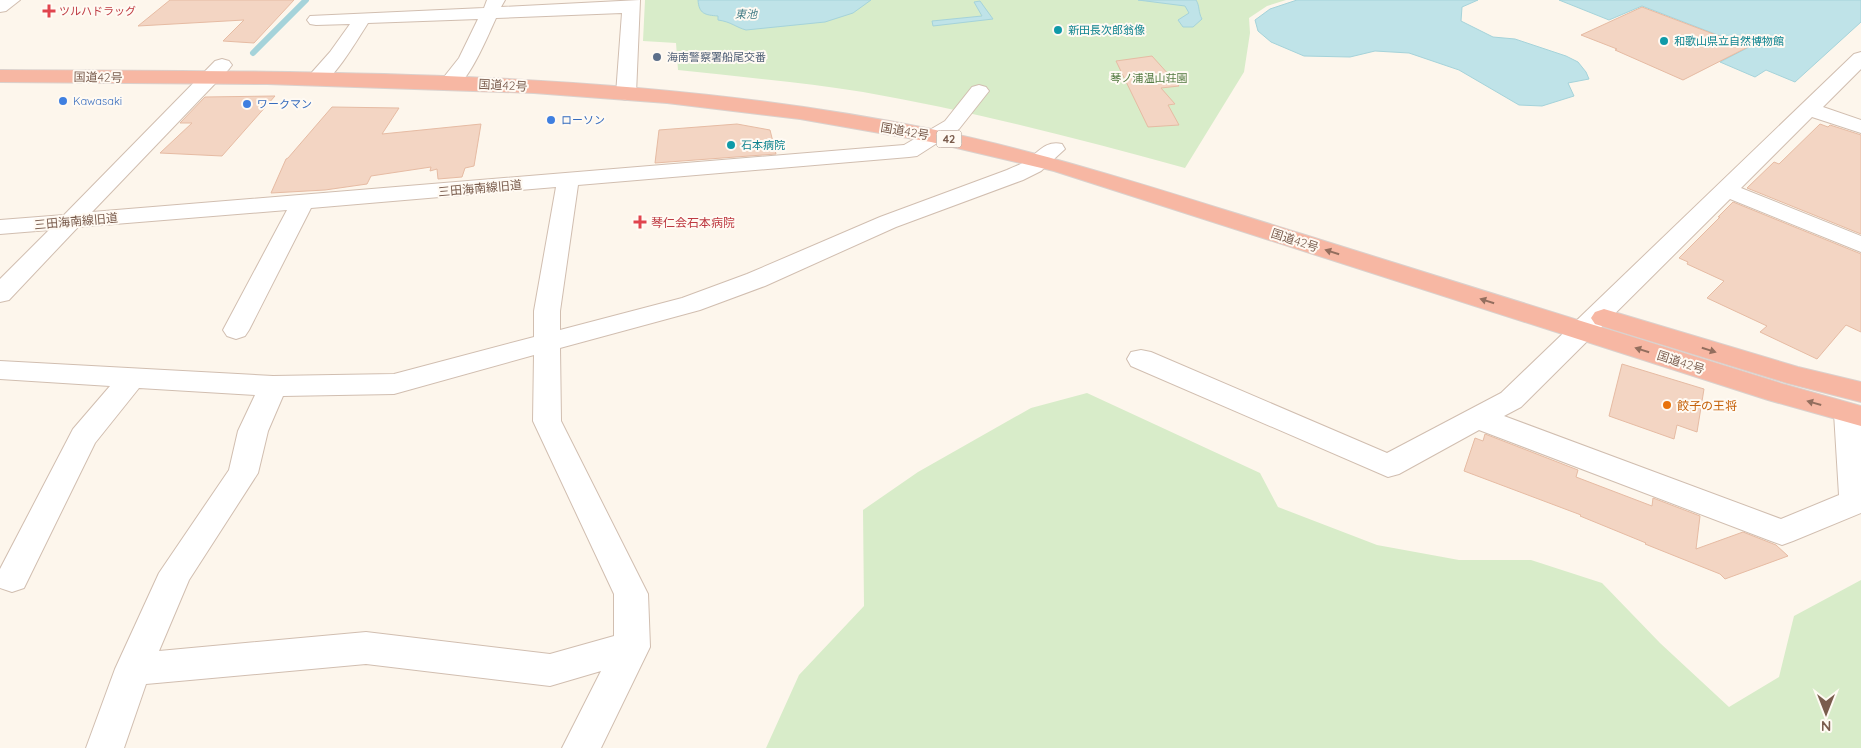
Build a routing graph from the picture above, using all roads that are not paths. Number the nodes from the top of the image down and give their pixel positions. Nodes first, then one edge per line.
1 (11, 0) edge
2 (631, 4) edge
3 (0, 7) edge
4 (493, 7) edge
5 (364, 18) junction
6 (316, 20) dead end
7 (1861, 58) edge
8 (0, 63) edge
9 (216, 72) junction
10 (322, 72) junction
11 (0, 76) edge
12 (455, 76) junction
13 (626, 86) junction
14 (979, 91) dead end
15 (1809, 109) junction
16 (1861, 126) edge
17 (943, 131) junction
18 (1047, 155) junction
19 (568, 180) junction
20 (1727, 190) junction
21 (303, 202) junction
22 (70, 221) junction
23 (0, 227) edge
24 (1861, 245) edge
25 (0, 294) edge
26 (1590, 324) junction
27 (236, 330) dead end
28 (547, 344) junction
29 (1141, 359) dead end
30 (0, 370) edge
31 (133, 377) junction
32 (273, 386) junction
33 (1857, 407) edge
34 (1478, 418) junction
35 (12, 578) dead end
36 (632, 647) junction
37 (133, 669) junction
38 (104, 748) edge
39 (581, 748) edge

1 - 3 street
2 - 4 street
2 - 13 street
4 - 5 street
4 - 12 street
5 - 6 street
5 - 10 street
7 - 15 street
8 - 9 highway, 国道42号 / 42
9 - 10 highway, 国道42号 / 42
9 - 11 highway, 国道42号 / 42
9 - 22 street
10 - 12 highway, 国道42号 / 42
12 - 13 highway, 国道42号 / 42
13 - 17 highway, 国道42号 / 42
14 - 17 street
15 - 16 street
15 - 20 street
17 - 18 highway, 国道42号 / 42
17 - 19 street, 三田海南線旧道
18 - 26 highway, 国道42号 / 42
18 - 28 street
19 - 21 street, 三田海南線旧道
19 - 28 street
20 - 24 street
20 - 26 street
21 - 22 street, 三田海南線旧道
21 - 27 street
22 - 23 street, 三田海南線旧道
22 - 25 street
26 - 33 highway, 国道42号 / 42
26 - 34 street
28 - 32 street
28 - 36 street
29 - 34 street
30 - 31 street
31 - 32 street
31 - 35 street
32 - 37 street
33 - 34 street
36 - 37 street
36 - 39 street
37 - 38 street

